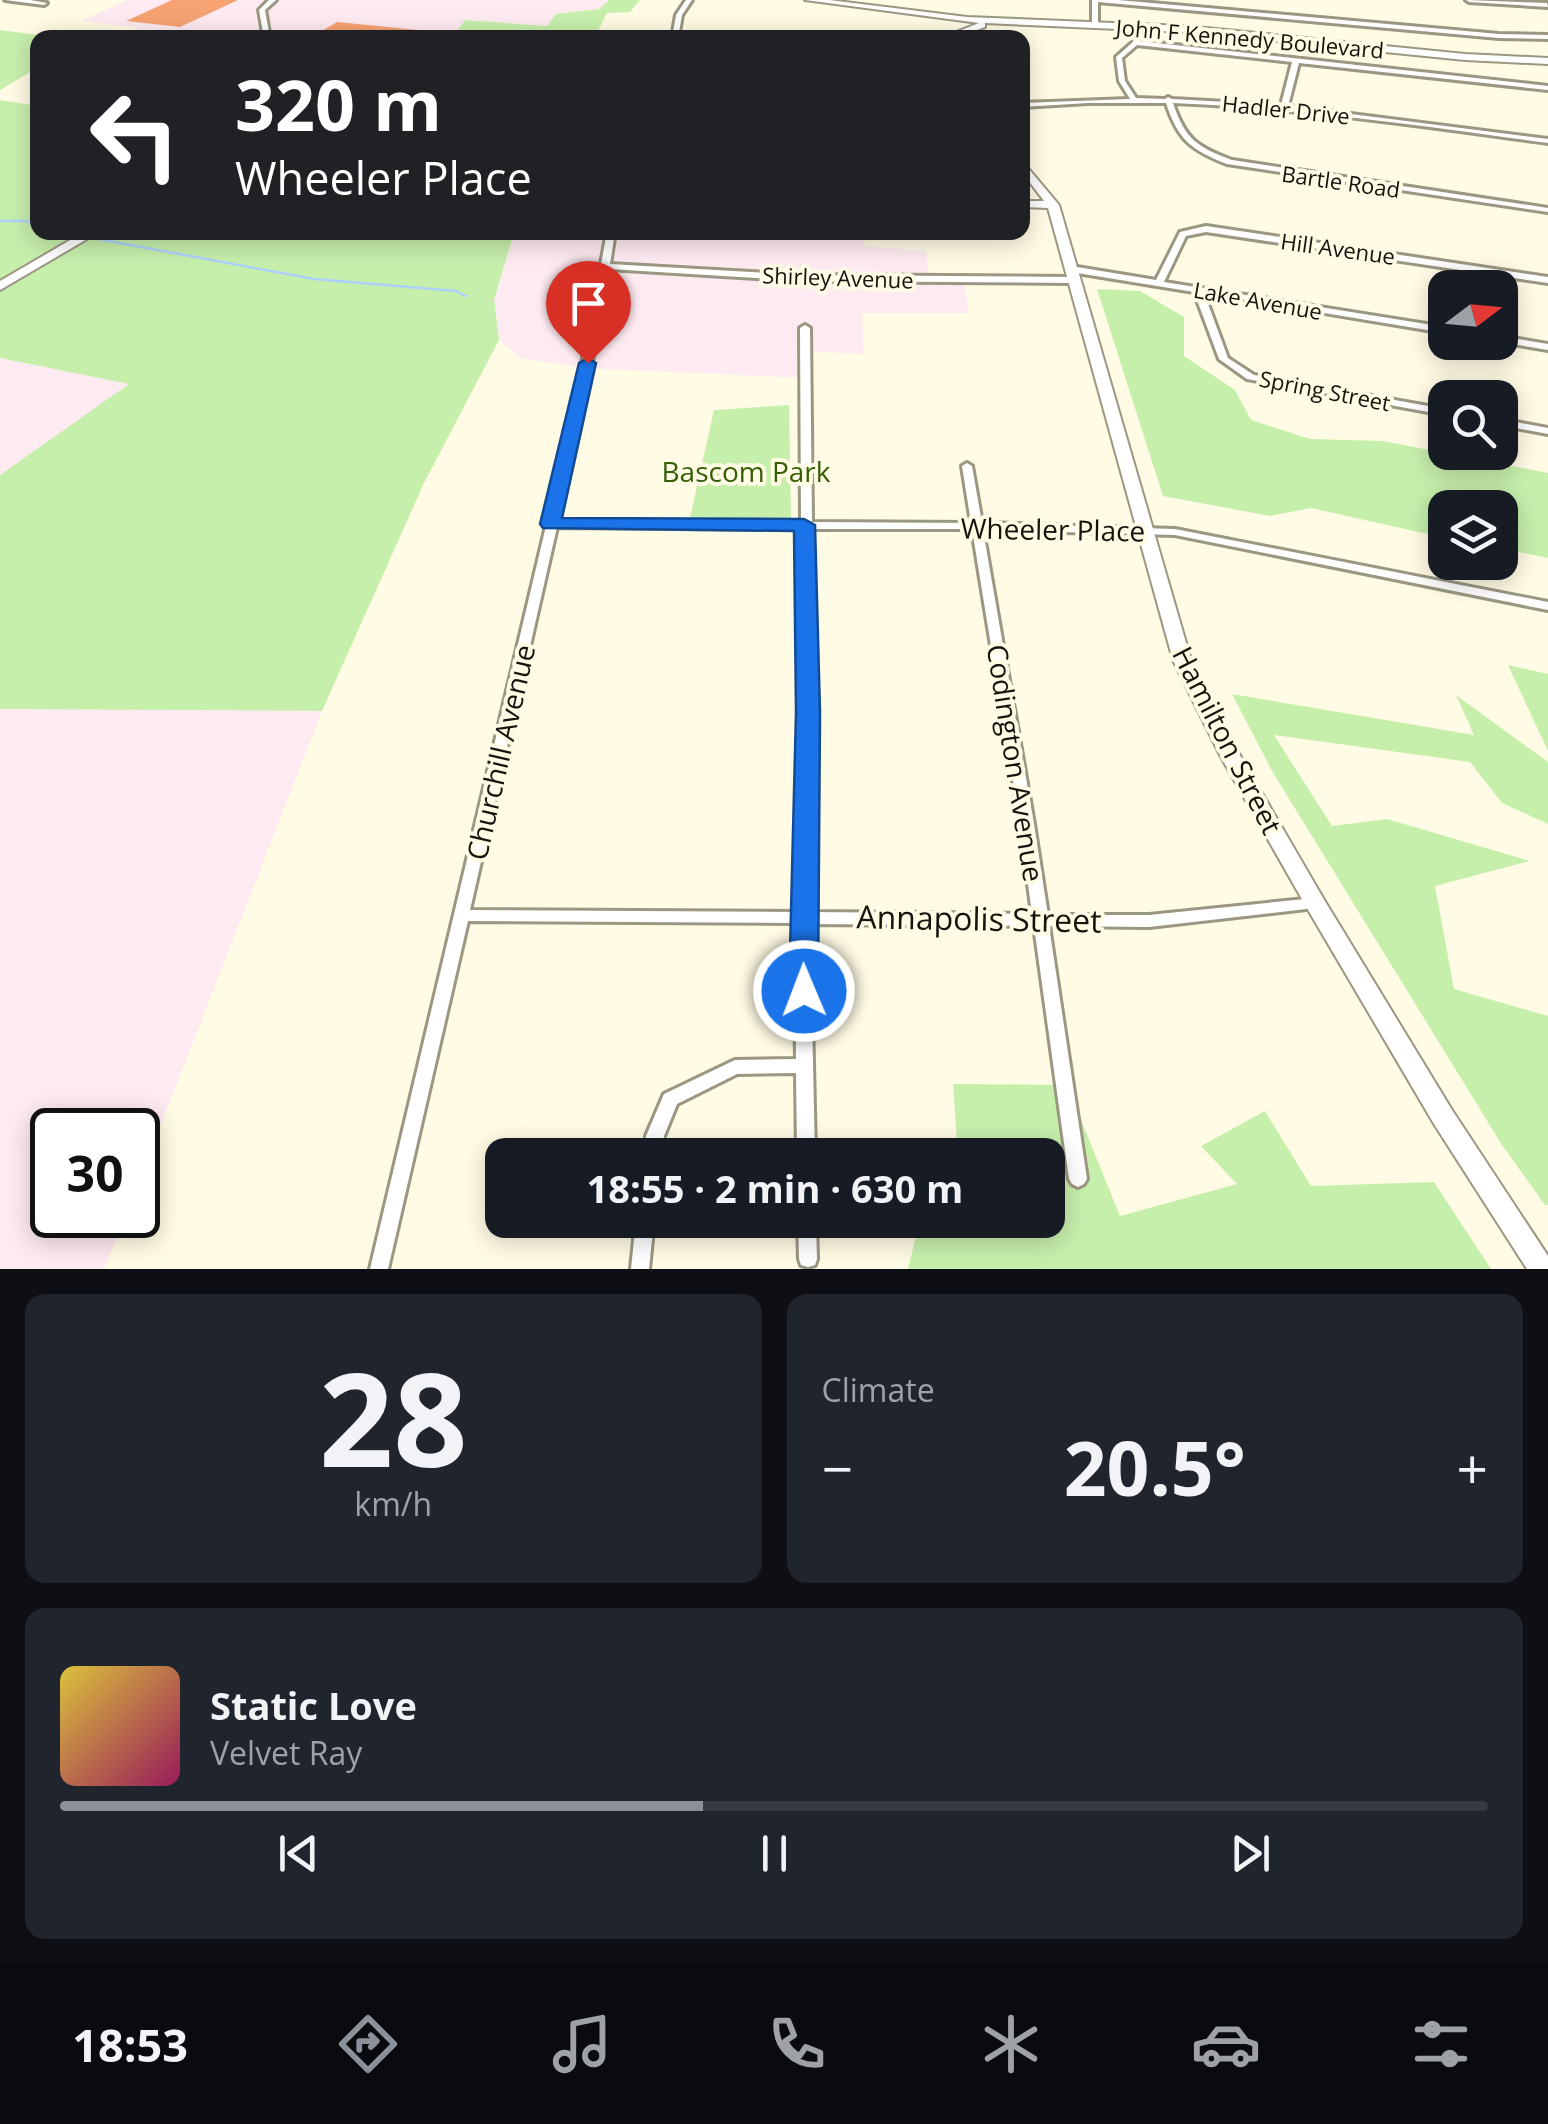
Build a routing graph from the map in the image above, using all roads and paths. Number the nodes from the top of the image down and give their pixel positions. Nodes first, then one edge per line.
1 (8, 0) edge
2 (274, 0) edge
3 (689, 0) edge
4 (810, 0) edge
5 (1096, 0) edge
6 (1469, 0) edge
7 (44, 3) dead end
8 (1546, 5) edge
9 (956, 11) junction
10 (1057, 23) junction
11 (1096, 24) junction
12 (1138, 26) junction
13 (266, 30) edge
14 (677, 30) edge
15 (948, 30) edge
16 (966, 30) edge
17 (1548, 37) edge
18 (1136, 43) junction
19 (1296, 61) junction
20 (1548, 61) edge
21 (1548, 88) edge
22 (1132, 98) junction
23 (1168, 98) junction
24 (1030, 104) edge
25 (1284, 107) junction
26 (1548, 140) edge
27 (1030, 175) edge
28 (1030, 204) edge
29 (1053, 205) junction
30 (1548, 210) edge
31 (79, 240) edge
32 (609, 240) edge
33 (603, 266) junction
34 (1072, 275) junction
35 (1548, 280) edge
36 (1158, 283) junction
37 (0, 286) edge
38 (1198, 290) junction
39 (1428, 327) edge
40 (804, 328) dead end
41 (1518, 342) edge
42 (1548, 347) edge
43 (1428, 409) edge
44 (1518, 425) edge
45 (1548, 431) edge
46 (967, 466) dead end
47 (550, 524) junction
48 (804, 525) junction
49 (978, 526) junction
50 (1144, 531) junction
51 (1548, 606) edge
52 (1315, 903) junction
53 (463, 915) junction
54 (802, 916) junction
55 (1040, 920) junction
56 (805, 1066) junction
57 (655, 1138) edge
58 (806, 1138) edge
59 (1078, 1179) dead end
60 (644, 1238) edge
61 (807, 1238) edge
62 (808, 1259) dead end
63 (380, 1269) edge
64 (640, 1269) edge
65 (1542, 1269) edge

1 - 7 street
2 - 13 street
3 - 14 street
4 - 9 main road, John F Kennedy Boulevard
5 - 11 street
5 - 17 street
6 - 8 street
9 - 10 main road, John F Kennedy Boulevard
9 - 15 main road
10 - 11 main road, John F Kennedy Boulevard
10 - 16 main road
11 - 12 main road, John F Kennedy Boulevard
12 - 18 street
12 - 20 main road, John F Kennedy Boulevard
18 - 19 street
18 - 22 street
19 - 21 street
19 - 25 street
22 - 23 street, Hadler Drive
22 - 24 street, Hadler Drive
23 - 25 street, Hadler Drive
23 - 30 street, Bartle Road
25 - 26 street, Hadler Drive
27 - 29 main road, Hamilton Street
28 - 29 main road
29 - 34 main road, Hamilton Street
31 - 37 main road
32 - 33 street, Churchill Avenue
33 - 34 street, Shirley Avenue
33 - 47 street, Churchill Avenue
34 - 36 street, Lake Avenue
34 - 50 main road, Hamilton Street
35 - 36 street, Hill Avenue
36 - 38 street, Lake Avenue
38 - 39 street, Lake Avenue
38 - 43 street, Spring Street
40 - 48 street
41 - 42 street
44 - 45 street
46 - 49 street, Codington Avenue
47 - 48 street, Wheeler Place
47 - 53 street, Churchill Avenue
48 - 49 street, Wheeler Place
48 - 54 street
49 - 50 street, Wheeler Place
49 - 55 street, Codington Avenue
50 - 51 street, Wheeler Place
50 - 52 main road, Hamilton Street
52 - 55 street, Annapolis Street
52 - 65 main road, Hamilton Street
53 - 54 street, Annapolis Street
53 - 63 street, Churchill Avenue
54 - 55 street, Annapolis Street
54 - 56 street
55 - 59 street, Codington Avenue
56 - 57 street
56 - 58 street
60 - 64 street
61 - 62 street

